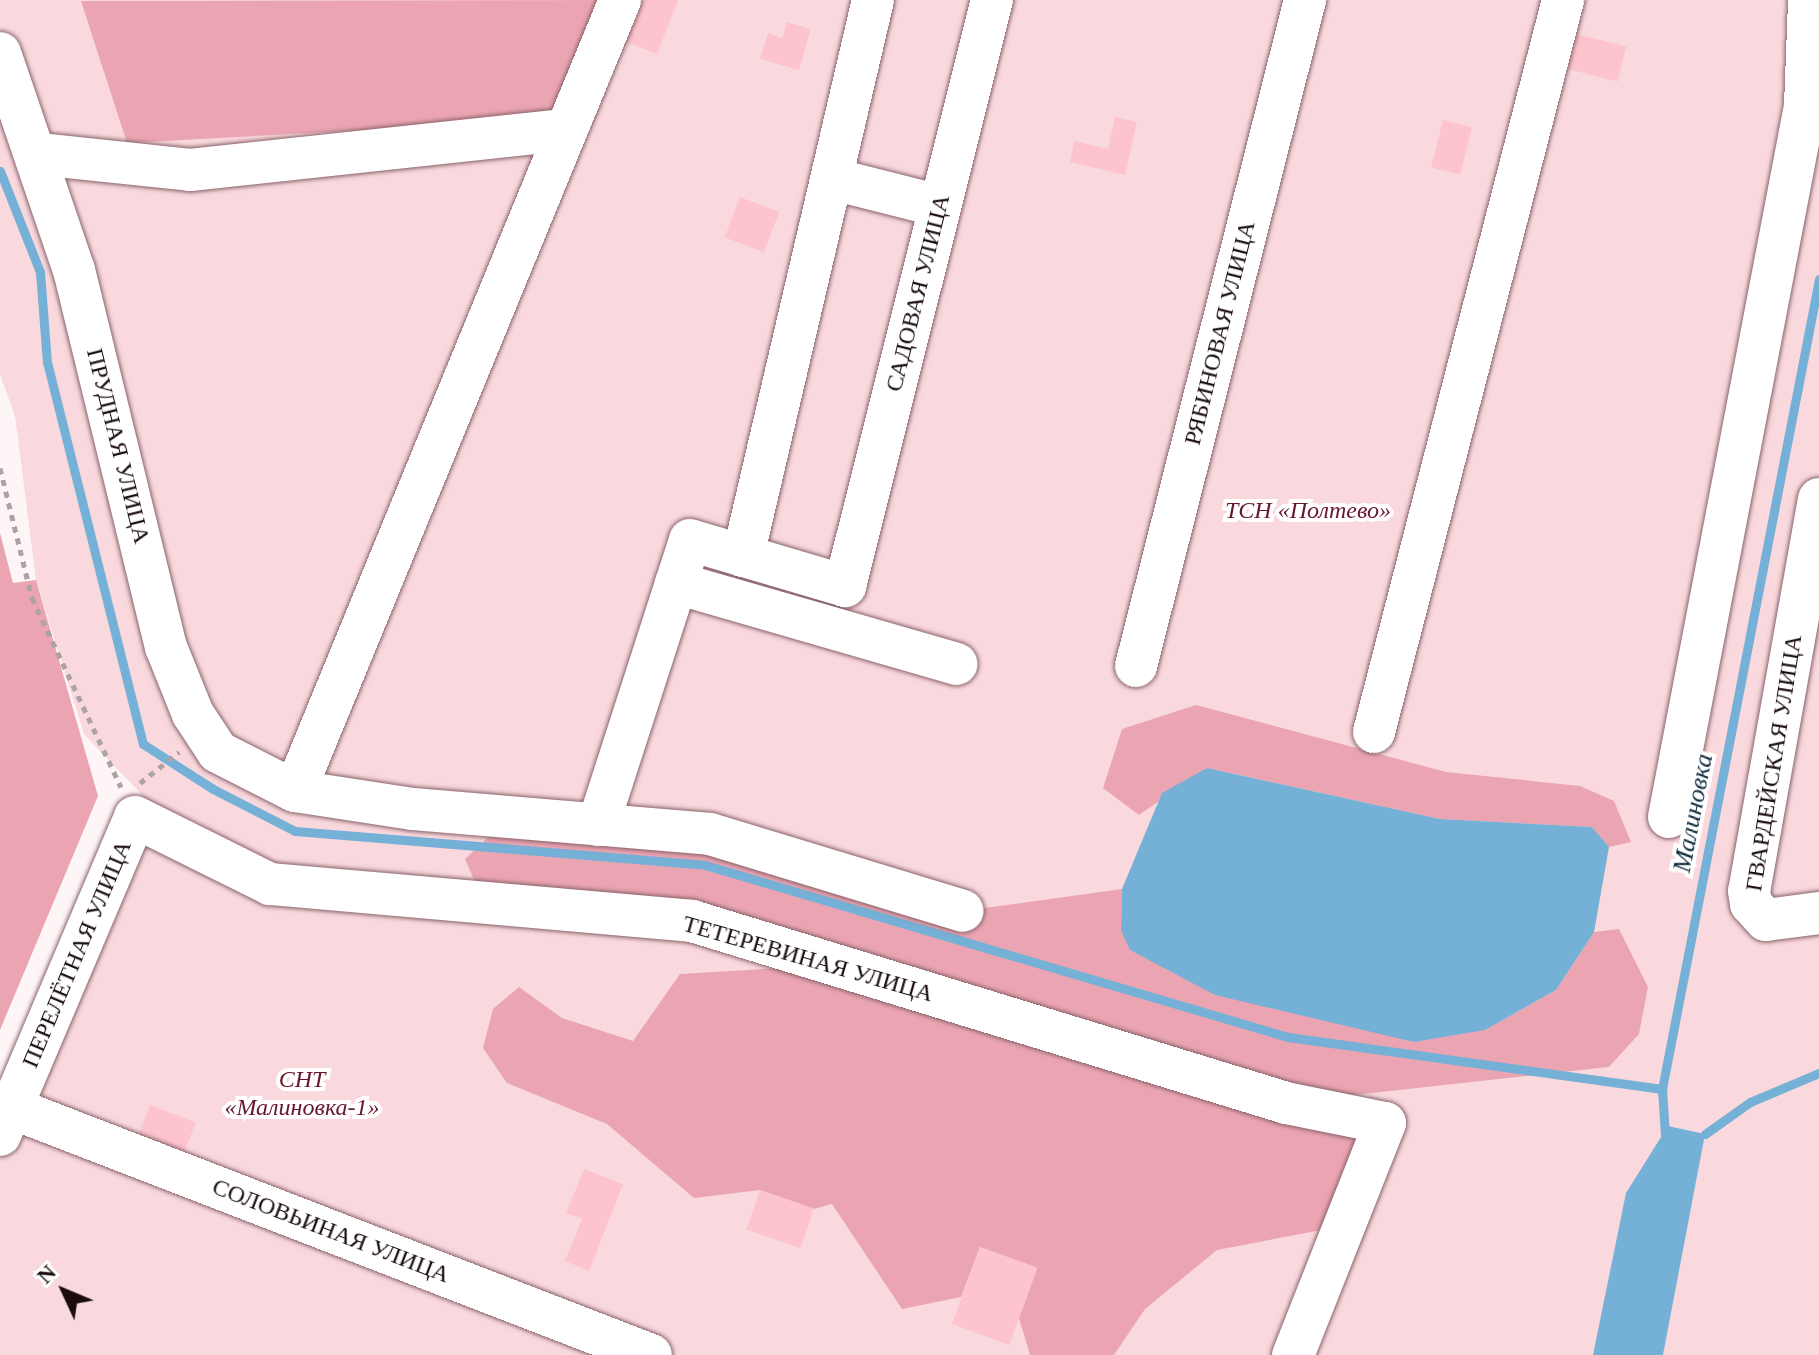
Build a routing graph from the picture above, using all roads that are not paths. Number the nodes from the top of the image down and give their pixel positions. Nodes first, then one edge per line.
1 (620, 0) edge
2 (873, 0) edge
3 (992, 0) edge
4 (1305, 0) edge
5 (1563, 0) edge
6 (1809, 0) edge
7 (0, 53) edge
8 (565, 130) junction
9 (39, 154) junction
10 (833, 179) junction
11 (940, 206) junction
12 (1819, 499) edge
13 (743, 556) junction
14 (676, 583) junction
15 (957, 664) dead end
16 (1136, 666) dead end
17 (1374, 732) dead end
18 (295, 791) junction
19 (135, 817) joint
20 (1669, 817) dead end
21 (598, 825) junction
22 (963, 911) dead end
23 (1819, 913) edge
24 (6, 1121) edge
25 (651, 1355) edge
26 (1293, 1355) edge

1 - 8 street
2 - 10 street
3 - 11 street, САДОВАЯ УЛИЦА
4 - 16 street, РЯБИНОВАЯ УЛИЦА
5 - 17 street
6 - 20 street
7 - 9 street, ПРУДНАЯ УЛИЦА
8 - 9 street
8 - 18 street
9 - 18 street, ПРУДНАЯ УЛИЦА
10 - 11 street
10 - 13 street
11 - 13 street, САДОВАЯ УЛИЦА
12 - 23 street, ГВАРДЕЙСКАЯ УЛИЦА
13 - 14 street
14 - 15 street
14 - 21 street
18 - 21 street
19 - 24 street, ПЕРЕЛЁТНАЯ УЛИЦА
19 - 26 street, ТЕТЕРЕВИНАЯ УЛИЦА
21 - 22 street
24 - 25 street, СОЛОВЬИНАЯ УЛИЦА

